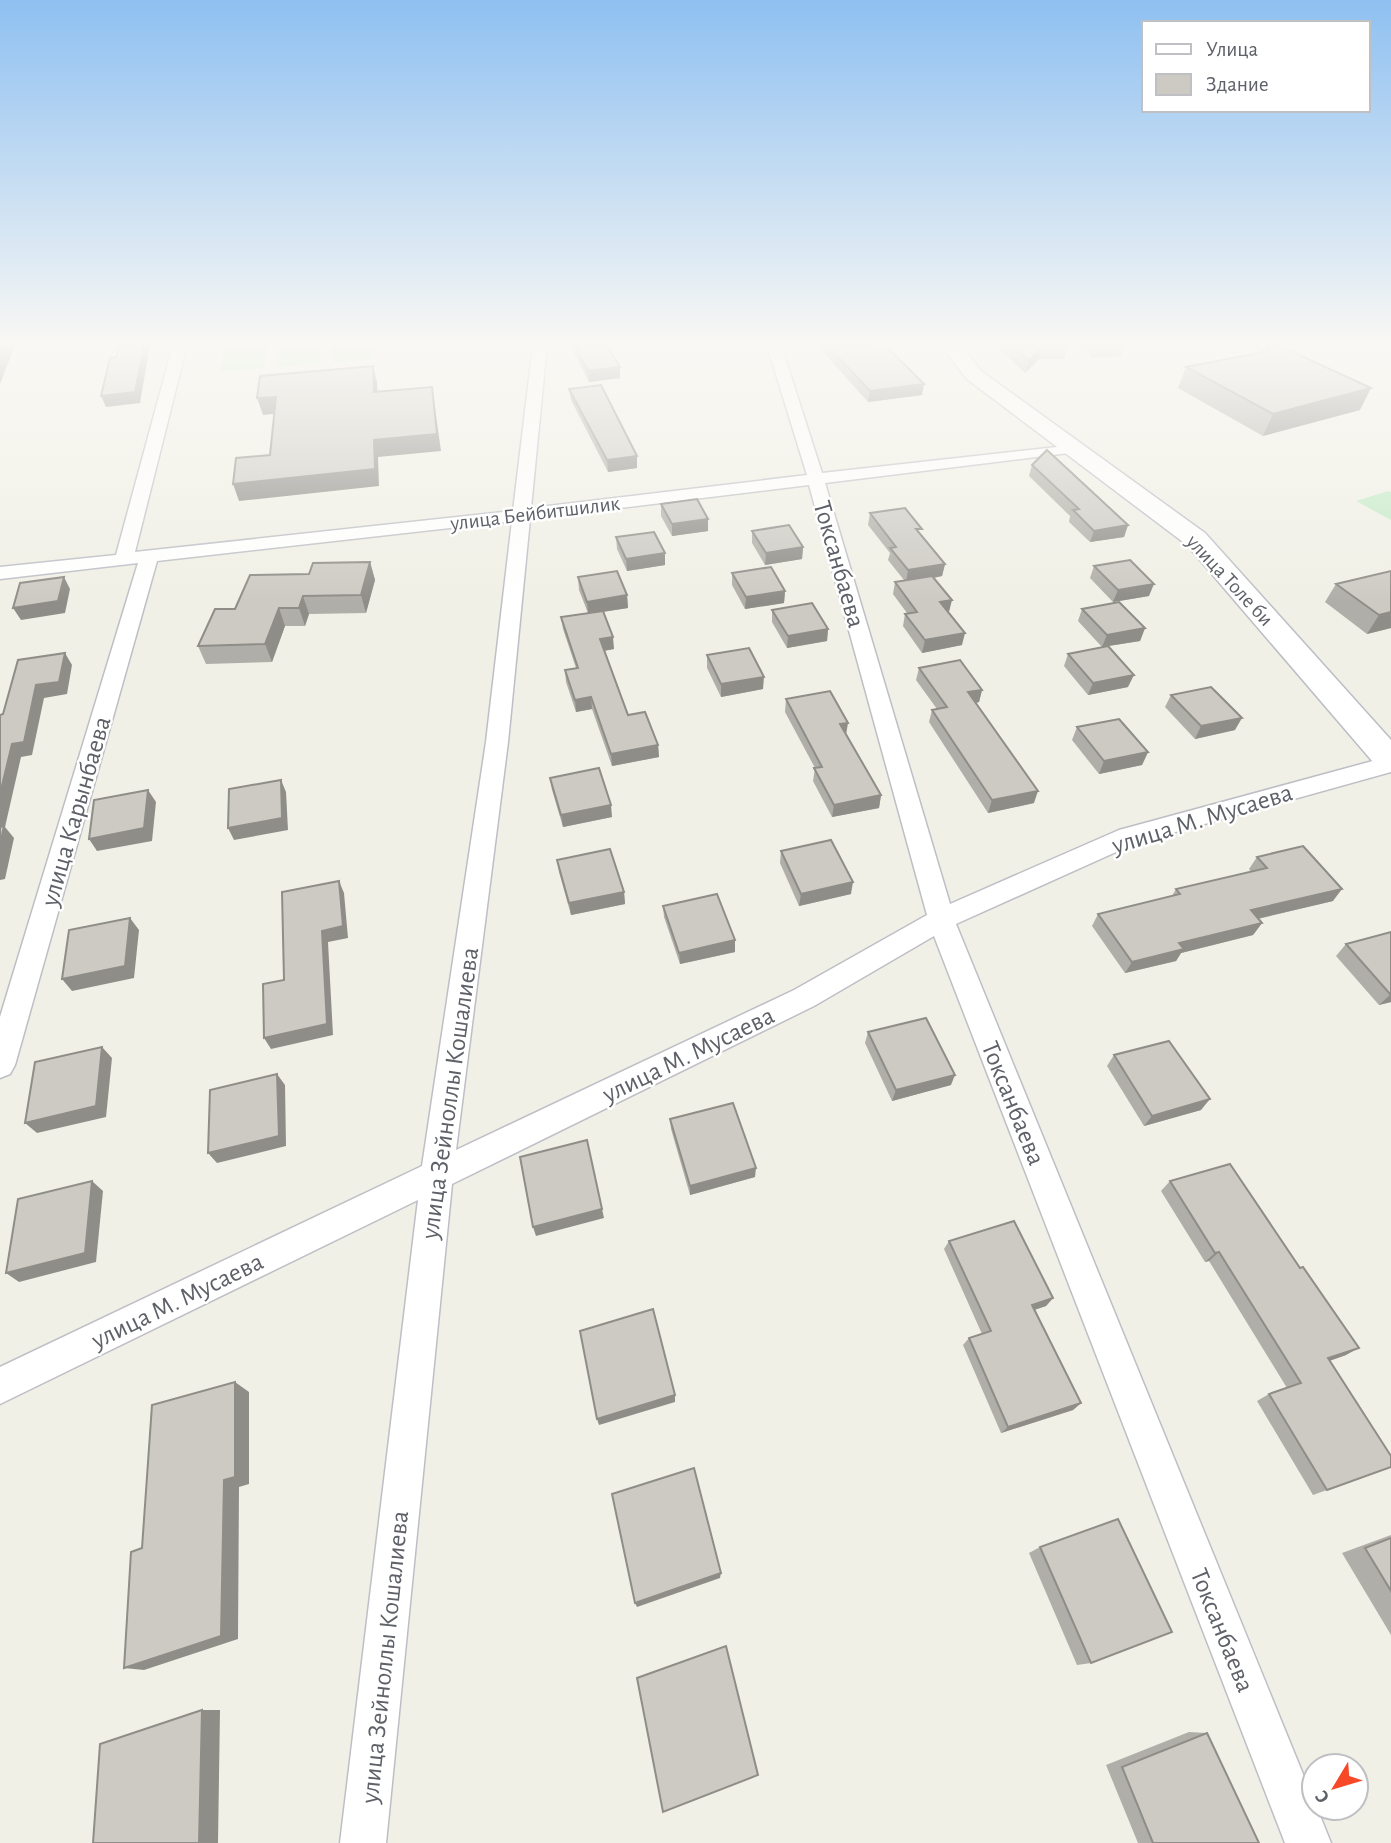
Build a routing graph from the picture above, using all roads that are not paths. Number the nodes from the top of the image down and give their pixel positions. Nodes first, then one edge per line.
1 (157, 431) edge
2 (530, 431) edge
3 (801, 431) edge
4 (1047, 431) edge
5 (1069, 448) junction
6 (816, 479) junction
7 (520, 515) junction
8 (149, 556) junction
9 (124, 559) junction
10 (0, 573) edge
11 (1391, 762) edge
12 (941, 919) junction
13 (0, 1065) edge
14 (437, 1175) junction
15 (0, 1386) edge
16 (363, 1843) edge
17 (1308, 1843) edge

1 - 9 street
2 - 7 street, улица Зейноллы Кошалиева
3 - 6 street, Токсанбаева
4 - 5 street, улица Толе би
5 - 6 street, улица Бейбитшилик
5 - 11 street, улица Толе би
6 - 7 street, улица Бейбитшилик
6 - 12 street, Токсанбаева
7 - 8 street, улица Бейбитшилик
7 - 14 street, улица Зейноллы Кошалиева
8 - 9 street, улица Бейбитшилик
8 - 13 street, улица Карынбаева
9 - 10 street, улица Бейбитшилик
11 - 12 street, улица М. Мусаева
12 - 14 street, улица М. Мусаева
12 - 17 street, Токсанбаева
14 - 15 street, улица М. Мусаева
14 - 16 street, улица Зейноллы Кошалиева

